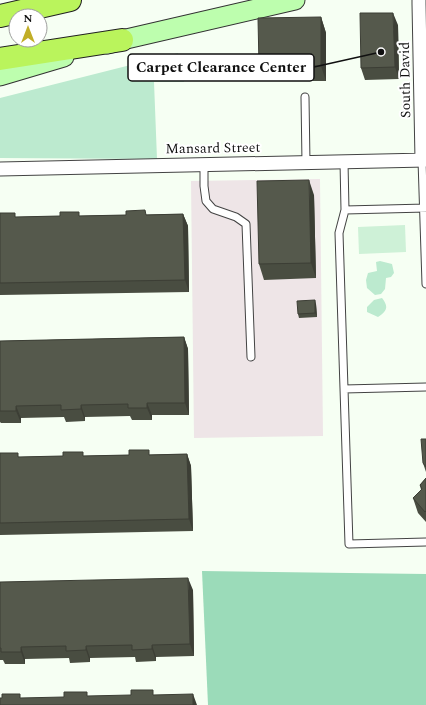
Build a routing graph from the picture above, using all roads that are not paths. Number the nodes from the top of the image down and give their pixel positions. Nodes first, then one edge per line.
1 (70, 0) edge
2 (295, 0) edge
3 (421, 2) edge
4 (35, 8) edge
5 (423, 39) edge
6 (122, 40) junction
7 (0, 59) edge
8 (0, 76) edge
9 (305, 97) dead end
10 (424, 160) edge
11 (344, 162) junction
12 (306, 163) junction
13 (204, 164) junction
14 (0, 169) edge
15 (425, 208) edge
16 (345, 210) junction
17 (426, 284) edge
18 (251, 357) dead end
19 (426, 387) edge
20 (344, 389) junction
21 (426, 542) edge

1 - 4 highway
2 - 6 main road
3 - 5 street, South David
5 - 10 street, South David
6 - 7 highway
6 - 8 main road
9 - 12 lane
10 - 11 street, Mansard Street
10 - 15 lane
11 - 12 street, Mansard Street
11 - 16 lane
12 - 13 street, Mansard Street
13 - 14 street, Mansard Street
13 - 18 lane
15 - 16 lane
15 - 17 lane
16 - 20 lane
19 - 20 lane
20 - 21 lane

